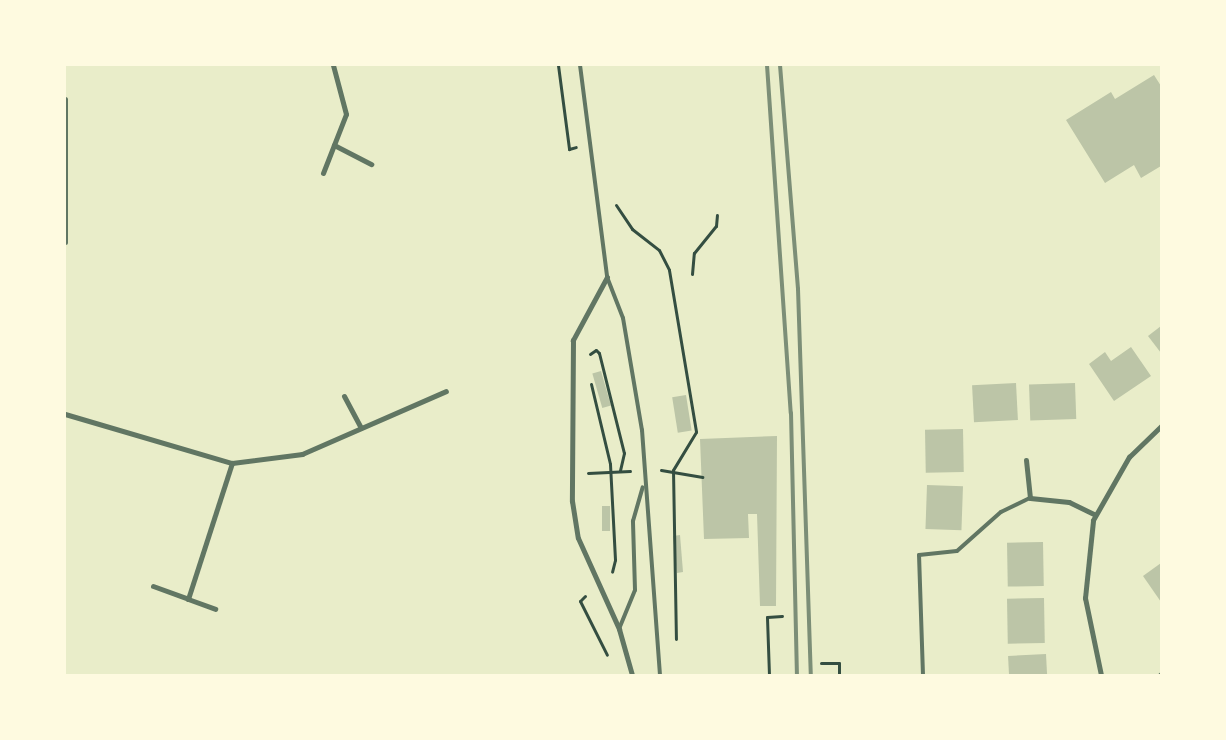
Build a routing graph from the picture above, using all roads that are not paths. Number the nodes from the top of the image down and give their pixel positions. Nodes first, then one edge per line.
1 (333, 65) edge
2 (580, 65) edge
3 (65, 99) edge
4 (334, 145) junction
5 (370, 164) dead end
6 (323, 173) dead end
7 (65, 242) edge
8 (607, 276) junction
9 (446, 391) dead end
10 (344, 396) dead end
11 (65, 414) edge
12 (1161, 426) edge
13 (361, 428) junction
14 (1026, 460) dead end
15 (232, 462) junction
16 (643, 487) junction
17 (1030, 498) junction
18 (1094, 514) junction
19 (153, 586) dead end
20 (188, 599) junction
21 (216, 609) dead end
22 (619, 629) junction
23 (632, 675) edge
24 (660, 675) edge
25 (923, 675) edge
26 (1101, 675) edge

1 - 4 street
2 - 8 lane
3 - 7 street
4 - 5 street
4 - 6 street
8 - 16 lane
8 - 22 street
9 - 13 street
10 - 13 street
11 - 15 street
12 - 18 street
13 - 15 street
14 - 17 street
15 - 20 street
16 - 22 lane
16 - 24 lane
17 - 18 street
17 - 25 lane
18 - 26 street
19 - 20 street
20 - 21 street
22 - 23 street

